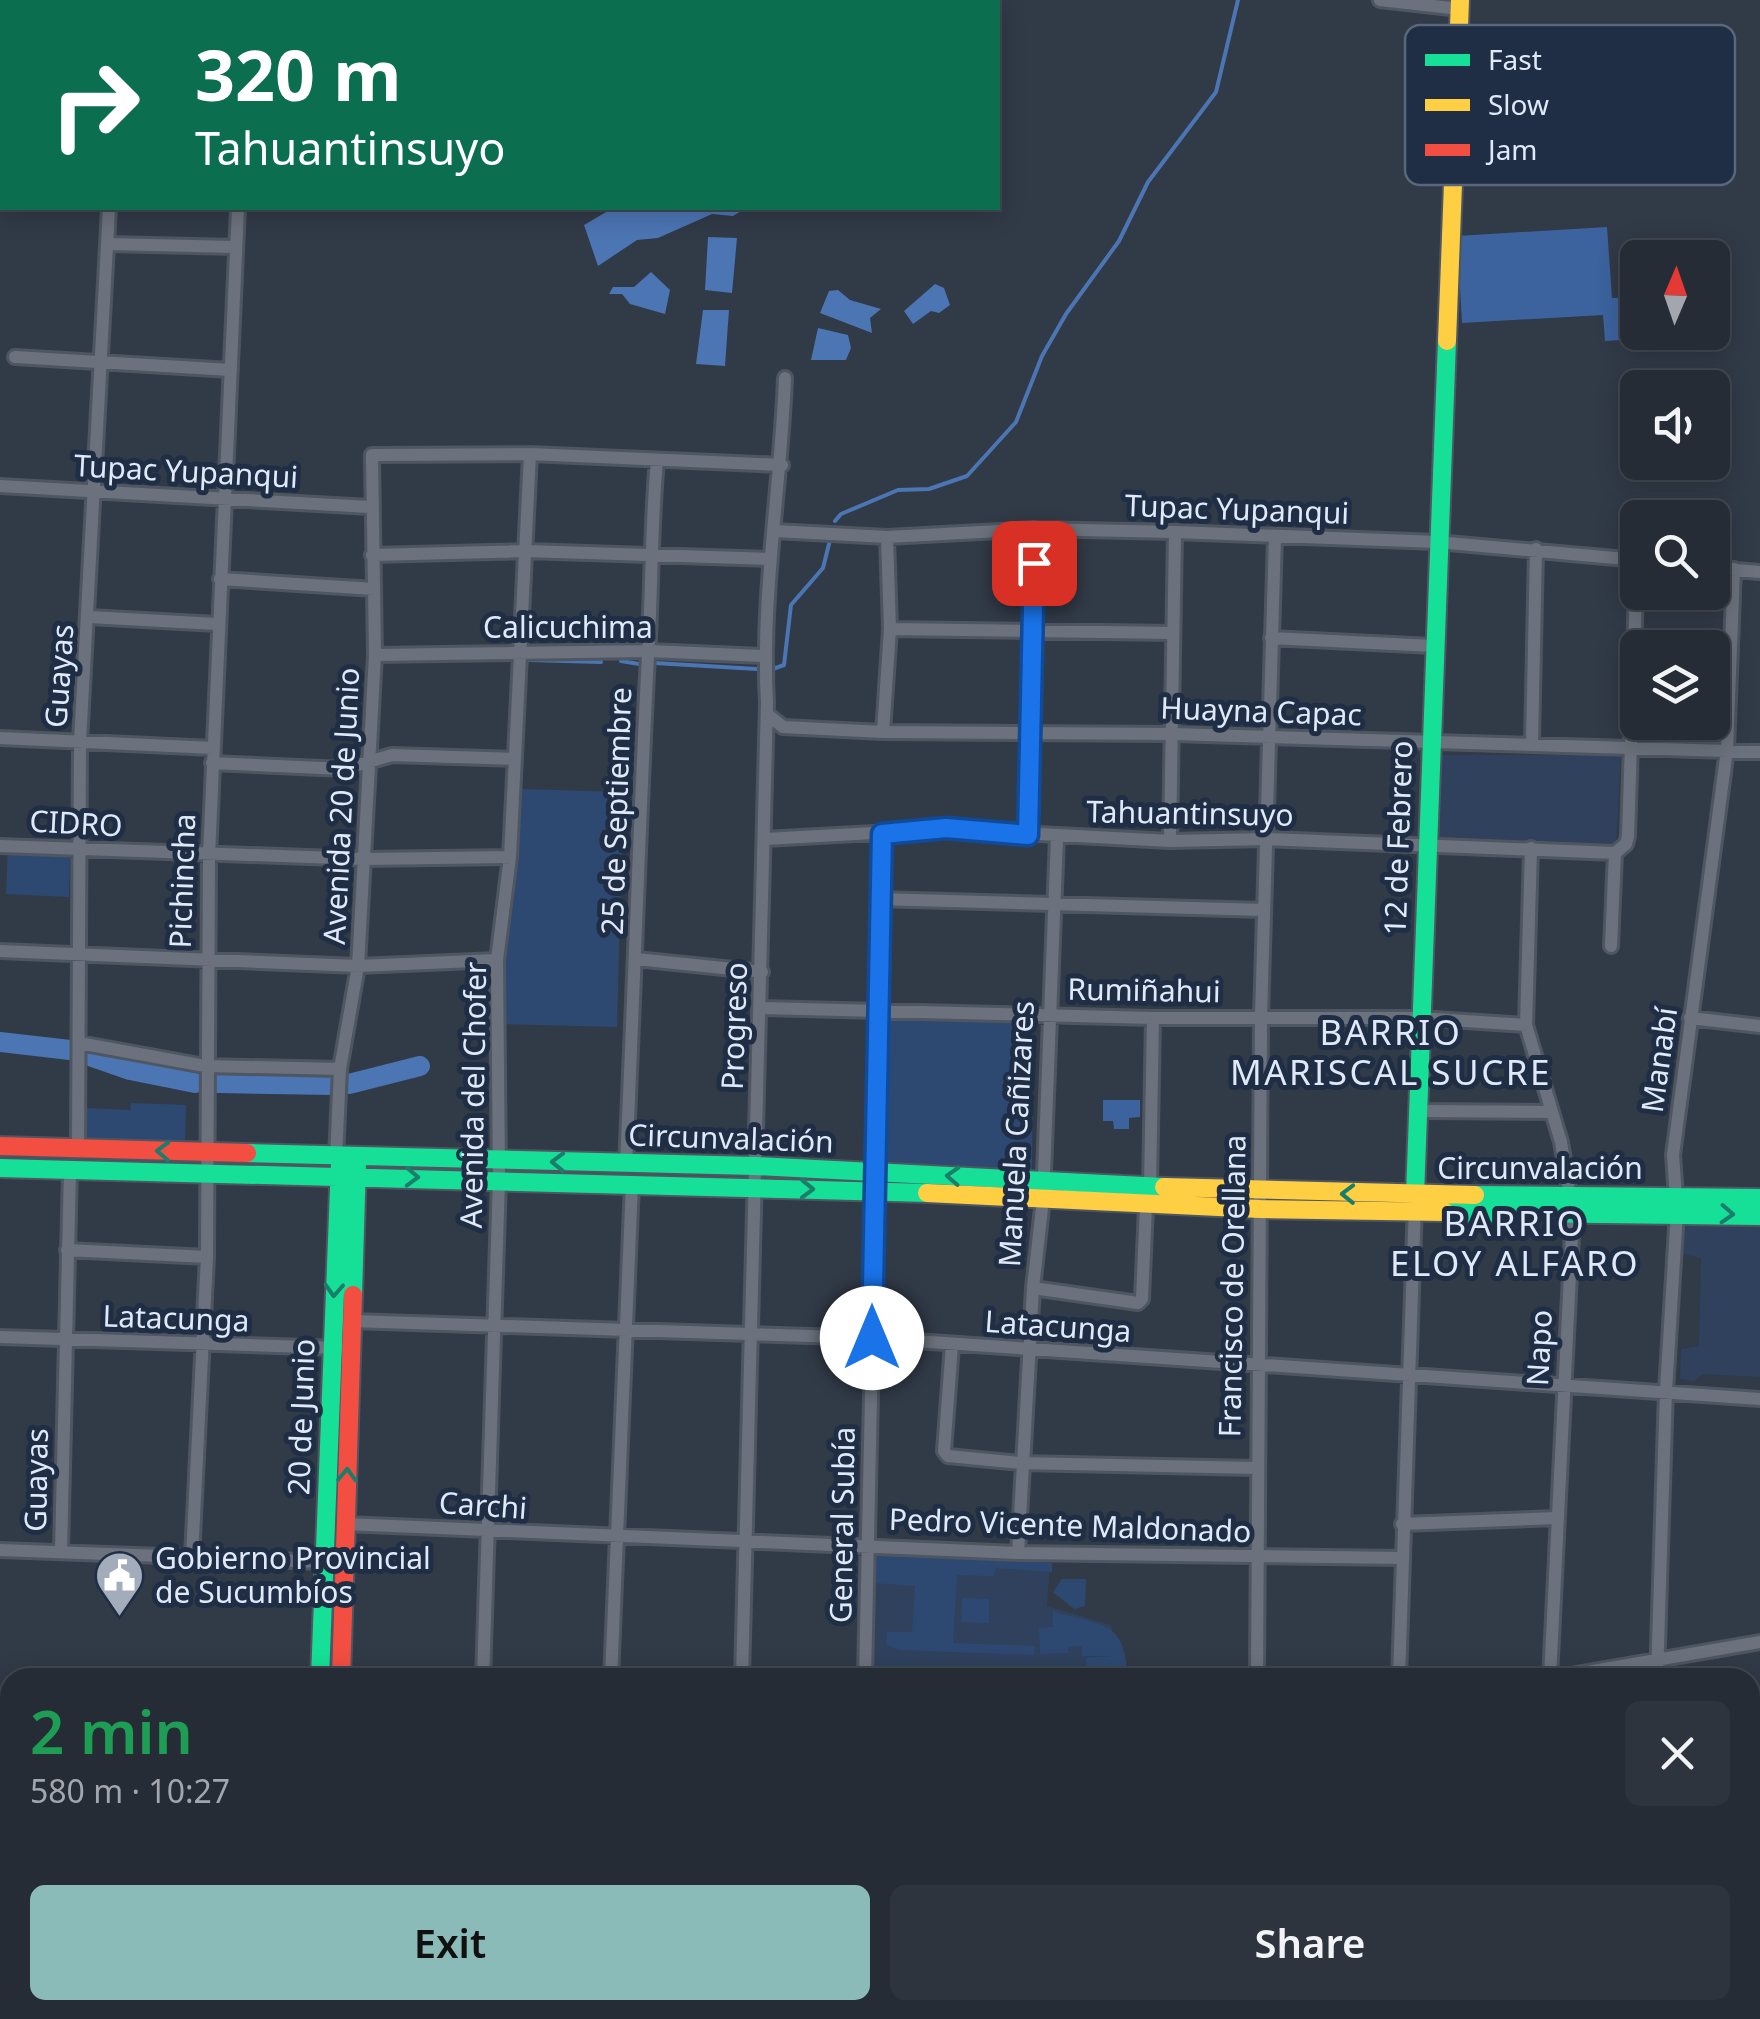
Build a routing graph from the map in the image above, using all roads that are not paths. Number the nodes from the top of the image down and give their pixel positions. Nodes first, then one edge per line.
1 (1380, 0) edge
2 (1460, 5) edge
3 (1452, 185) edge
4 (109, 210) edge
5 (238, 210) edge
6 (108, 244) junction
7 (236, 247) junction
8 (15, 357) dead end
9 (100, 363) junction
10 (231, 370) junction
11 (785, 378) dead end
12 (530, 454) junction
13 (657, 460) junction
14 (782, 465) junction
15 (0, 486) edge
16 (96, 494) junction
17 (225, 499) junction
18 (370, 507) junction
19 (1035, 530) junction
20 (775, 532) junction
21 (1175, 532) junction
22 (1274, 536) junction
23 (887, 537) junction
24 (1437, 542) junction
25 (1536, 550) junction
26 (526, 552) junction
27 (372, 555) junction
28 (649, 555) junction
29 (1620, 558) edge
30 (770, 559) junction
31 (1730, 570) edge
32 (1734, 570) junction
33 (1760, 572) edge
34 (220, 579) junction
35 (374, 589) junction
36 (1636, 610) edge
37 (89, 617) junction
38 (217, 624) junction
39 (890, 629) junction
40 (1033, 630) junction
41 (1173, 633) junction
42 (1271, 638) junction
43 (1433, 646) junction
44 (649, 651) junction
45 (520, 652) junction
46 (374, 655) junction
47 (762, 656) junction
48 (766, 714) junction
49 (784, 727) junction
50 (883, 732) junction
51 (1031, 733) junction
52 (1172, 734) junction
53 (1266, 736) junction
54 (0, 738) edge
55 (80, 742) junction
56 (1430, 742) junction
57 (1532, 744) junction
58 (765, 746) junction
59 (213, 748) junction
60 (1630, 748) junction
61 (1728, 750) junction
62 (1760, 752) edge
63 (515, 760) junction
64 (212, 763) junction
65 (370, 765) junction
66 (882, 834) junction
67 (1028, 835) junction
68 (1057, 837) junction
69 (765, 838) junction
70 (1267, 839) junction
71 (1170, 841) junction
72 (1427, 844) junction
73 (0, 846) edge
74 (1531, 848) junction
75 (79, 850) junction
76 (1614, 853) junction
77 (208, 855) junction
78 (510, 857) junction
79 (362, 859) junction
80 (879, 899) junction
81 (1054, 906) junction
82 (1264, 910) junction
83 (1611, 946) dead end
84 (0, 951) edge
85 (78, 954) junction
86 (636, 959) junction
87 (498, 960) junction
88 (205, 962) junction
89 (358, 966) junction
90 (762, 972) junction
91 (762, 1008) junction
92 (877, 1011) junction
93 (1049, 1015) junction
94 (1153, 1018) junction
95 (1261, 1018) junction
96 (1420, 1018) junction
97 (1690, 1018) junction
98 (1526, 1026) junction
99 (1760, 1026) edge
100 (79, 1043) junction
101 (205, 1066) junction
102 (340, 1069) junction
103 (1419, 1110) junction
104 (1552, 1112) junction
105 (0, 1146) edge
106 (78, 1148) junction
107 (206, 1153) junction
108 (496, 1160) junction
109 (626, 1164) junction
110 (346, 1165) junction
111 (755, 1166) junction
112 (0, 1168) edge
113 (70, 1170) junction
114 (207, 1173) junction
115 (499, 1180) junction
116 (873, 1181) junction
117 (632, 1184) junction
118 (754, 1187) junction
119 (1043, 1190) junction
120 (1148, 1197) junction
121 (1760, 1198) edge
122 (1260, 1200) junction
123 (1414, 1204) junction
124 (1675, 1204) junction
125 (1570, 1206) junction
126 (1760, 1216) edge
127 (67, 1250) junction
128 (206, 1257) junction
129 (1033, 1288) junction
130 (352, 1322) junction
131 (494, 1323) junction
132 (622, 1327) junction
133 (752, 1335) junction
134 (0, 1337) edge
135 (872, 1338) junction
136 (64, 1341) junction
137 (952, 1345) junction
138 (200, 1346) junction
139 (341, 1348) junction
140 (1029, 1351) junction
141 (1257, 1364) junction
142 (1408, 1376) junction
143 (1563, 1385) junction
144 (1666, 1390) junction
145 (1760, 1399) edge
146 (1021, 1463) junction
147 (1257, 1468) junction
148 (1556, 1518) junction
149 (1402, 1524) junction
150 (488, 1528) junction
151 (338, 1535) junction
152 (617, 1538) junction
153 (747, 1541) junction
154 (867, 1545) junction
155 (0, 1550) edge
156 (61, 1552) junction
157 (1018, 1553) junction
158 (1258, 1556) junction
159 (192, 1557) junction
160 (1401, 1558) junction
161 (325, 1562) junction
162 (1760, 1642) edge
163 (1657, 1658) junction
164 (320, 1668) edge
165 (341, 1668) edge
166 (483, 1668) edge
167 (611, 1668) edge
168 (742, 1668) edge
169 (865, 1668) edge
170 (1257, 1668) edge
171 (1399, 1668) edge
172 (1552, 1668) edge
173 (1604, 1668) edge
174 (1657, 1668) edge

1 - 2 street
3 - 24 main road, 12 de Febrero
4 - 6 street, Guayas
5 - 7 street, Pichincha
6 - 7 street
6 - 9 street, Guayas
7 - 10 street, Pichincha
8 - 9 street
9 - 10 street
9 - 16 street, Guayas
10 - 17 street, Pichincha
11 - 14 street, Progreso
12 - 13 street
12 - 18 street, Avenida 20 de Junio
12 - 26 street, Avenida del Chofer
13 - 14 street
13 - 28 street, 25 de Septiembre
14 - 20 street, Progreso
15 - 16 street, Tupac Yupanqui
16 - 17 street, Tupac Yupanqui
16 - 37 street, Guayas
17 - 18 street, Tupac Yupanqui
17 - 34 street, Pichincha
18 - 27 street, Avenida 20 de Junio
19 - 21 street, Tupac Yupanqui
19 - 23 street, Tupac Yupanqui
19 - 40 street
20 - 23 street, Tupac Yupanqui
20 - 30 street, Progreso
21 - 22 street, Tupac Yupanqui
21 - 41 street
22 - 24 street, Tupac Yupanqui
22 - 42 street, Francisco de Orellana
23 - 39 street
24 - 25 street, Tupac Yupanqui
24 - 43 main road, 12 de Febrero
25 - 29 street, Tupac Yupanqui
25 - 57 street
26 - 27 street
26 - 28 street
26 - 45 street, Avenida del Chofer
27 - 35 street, Avenida 20 de Junio
28 - 30 street
28 - 44 street, 25 de Septiembre
30 - 47 street, Progreso
31 - 32 street
32 - 33 street
32 - 61 street, Manabí
34 - 35 street
34 - 38 street, Pichincha
35 - 46 street, Avenida 20 de Junio
36 - 60 street
37 - 38 street
37 - 55 street, Guayas
38 - 59 street, Pichincha
39 - 40 street
39 - 50 street
40 - 41 street
40 - 51 street
41 - 52 street
42 - 43 street
42 - 53 street, Francisco de Orellana
43 - 56 main road, 12 de Febrero
44 - 45 street, Calicuchima
44 - 47 street, Calicuchima
44 - 86 street, 25 de Septiembre
45 - 46 street, Calicuchima
45 - 63 street, Avenida del Chofer
46 - 65 street, Avenida 20 de Junio
47 - 48 street, Progreso
48 - 49 street
48 - 58 street, Progreso
49 - 50 street, Huayna Capac
49 - 58 street
50 - 51 street, Huayna Capac
51 - 52 street, Huayna Capac
51 - 67 street
52 - 53 street, Huayna Capac
52 - 71 street
53 - 56 street, Huayna Capac
53 - 70 street, Francisco de Orellana
54 - 55 street
55 - 59 street
55 - 75 street, Guayas
56 - 57 street, Huayna Capac
56 - 72 main road, 12 de Febrero
57 - 60 street, Huayna Capac
58 - 69 street, Progreso
59 - 64 street, Pichincha
60 - 61 street, Huayna Capac
60 - 76 street
61 - 62 street, Huayna Capac
61 - 97 street, Manabí
63 - 65 street
63 - 78 street, Avenida del Chofer
64 - 65 street
64 - 77 street, Pichincha
65 - 79 street, Avenida 20 de Junio
66 - 67 street, Tahuantinsuyo
66 - 69 street, Tahuantinsuyo
66 - 80 street, General Subía
67 - 68 street, Tahuantinsuyo
68 - 71 street, Tahuantinsuyo
68 - 81 street, Manuela Cañizares
69 - 90 street, Progreso
70 - 71 street, Tahuantinsuyo
70 - 72 street, Tahuantinsuyo
70 - 82 street, Francisco de Orellana
72 - 74 street, Tahuantinsuyo
72 - 96 main road, 12 de Febrero
73 - 75 street, CIDRO
74 - 76 street, Tahuantinsuyo
74 - 98 street, Napo
75 - 77 street, CIDRO
75 - 85 street, Guayas
76 - 83 street
77 - 79 street, CIDRO
77 - 88 street, Pichincha
78 - 79 street, CIDRO
78 - 87 street, Avenida del Chofer
79 - 89 street, Avenida 20 de Junio
80 - 81 street
80 - 92 street, General Subía
81 - 82 street
81 - 93 street, Manuela Cañizares
82 - 95 street, Francisco de Orellana
84 - 85 street
85 - 88 street
85 - 100 street, Guayas
86 - 90 street
86 - 109 street, 25 de Septiembre
87 - 89 street
87 - 108 street, Avenida del Chofer
88 - 89 street
88 - 101 street, Pichincha
89 - 102 street, Avenida 20 de Junio
90 - 91 street, Progreso
91 - 92 street, Rumiñahui
91 - 111 street, Progreso
92 - 93 street, Rumiñahui
92 - 116 street, General Subía
93 - 94 street, Rumiñahui
93 - 119 street, Manuela Cañizares
94 - 95 street, Rumiñahui
94 - 120 street
95 - 96 street, Rumiñahui
95 - 122 street, Francisco de Orellana
96 - 98 street, Rumiñahui
96 - 103 main road, 12 de Febrero
97 - 99 street
97 - 124 street, Manabí
98 - 104 street, Napo
100 - 101 street
100 - 106 street, Guayas
101 - 102 street
101 - 107 street, Pichincha
102 - 110 street, Avenida 20 de Junio
103 - 104 street
103 - 123 main road, 12 de Febrero
104 - 125 street, Napo
105 - 106 main road, Circunvalación
107 -> 106 main road, Circunvalación
107 - 110 main road, Circunvalación
107 - 114 street, Pichincha
109 -> 108 main road, Circunvalación
108 - 110 main road, Circunvalación
108 - 115 street, Avenida del Chofer
109 - 111 main road, Circunvalación
110 - 114 main road, Circunvalación
110 -> 115 main road, Circunvalación
110 - 130 main road, 20 de Junio
110 -> 139 main road, 20 de Junio
111 - 116 main road, Circunvalación
111 - 118 street, Progreso
112 - 113 main road, Circunvalación
113 - 114 main road, Circunvalación
113 - 127 street, Guayas
114 - 128 street, Pichincha
115 - 117 main road, Circunvalación
115 - 131 street, Avenida del Chofer
118 -> 116 main road, Circunvalación
116 - 119 main road, Circunvalación
116 - 135 street, General Subía
117 - 118 main road, Circunvalación
117 - 132 street
118 - 133 street, Progreso
119 - 120 main road, Circunvalación
119 - 129 street, Manuela Cañizares
120 - 122 main road, Circunvalación
120 - 129 street
121 - 124 main road, Circunvalación
122 - 123 main road, Circunvalación
122 - 141 street, Francisco de Orellana
123 - 125 main road, Circunvalación
123 - 142 street, 12 de Febrero
124 - 125 main road, Circunvalación
124 -> 126 main road, Circunvalación
124 - 144 street, Manabí
125 - 143 street, Napo
127 - 128 street
127 - 136 street, Guayas
128 - 138 street, Pichincha
129 - 140 street, Manuela Cañizares
130 - 131 street, Latacunga
130 - 139 main road, 20 de Junio
131 - 132 street, Latacunga
131 - 150 street, Avenida del Chofer
132 - 133 street, Latacunga
132 - 152 street
133 - 135 street, Latacunga
133 - 153 street, Progreso
134 - 136 street, Latacunga
135 - 137 street, Latacunga
135 - 154 street, General Subía
136 - 138 street, Latacunga
136 - 156 street, Guayas
137 - 140 street, Latacunga
137 - 146 street
138 - 139 street, Latacunga
138 - 159 street, Pichincha
139 - 151 main road, 20 de Junio
140 - 141 street, Latacunga
140 - 146 street, Manuela Cañizares
141 - 142 street, Latacunga
141 - 147 street, Francisco de Orellana
142 - 143 street, Latacunga
142 - 149 street, 12 de Febrero
143 - 144 street, Latacunga
143 - 148 street, Napo
144 - 145 street, Latacunga
144 - 163 street, Manabí
146 - 147 street
146 - 157 street, Manuela Cañizares
147 - 158 street, Francisco de Orellana
148 - 149 street
148 - 172 street, Napo
149 - 160 street, 12 de Febrero
150 - 151 street, Carchi
150 - 152 street, Carchi
150 - 166 street, Avenida del Chofer
151 - 161 main road, 20 de Junio
151 - 165 main road, 20 de Junio
152 - 153 street, Pedro Vicente Maldonado
152 - 167 street
153 - 154 street, Pedro Vicente Maldonado
153 - 168 street, Progreso
154 - 157 street, Pedro Vicente Maldonado
154 - 169 street, General Subía
155 - 156 street
156 - 159 street
157 - 158 street, Pedro Vicente Maldonado
158 - 160 street, Pedro Vicente Maldonado
158 - 170 street, Francisco de Orellana
159 - 161 street
160 - 171 street, 12 de Febrero
161 - 164 main road, 20 de Junio
162 - 163 street
163 - 173 street
163 - 174 street, Manabí

